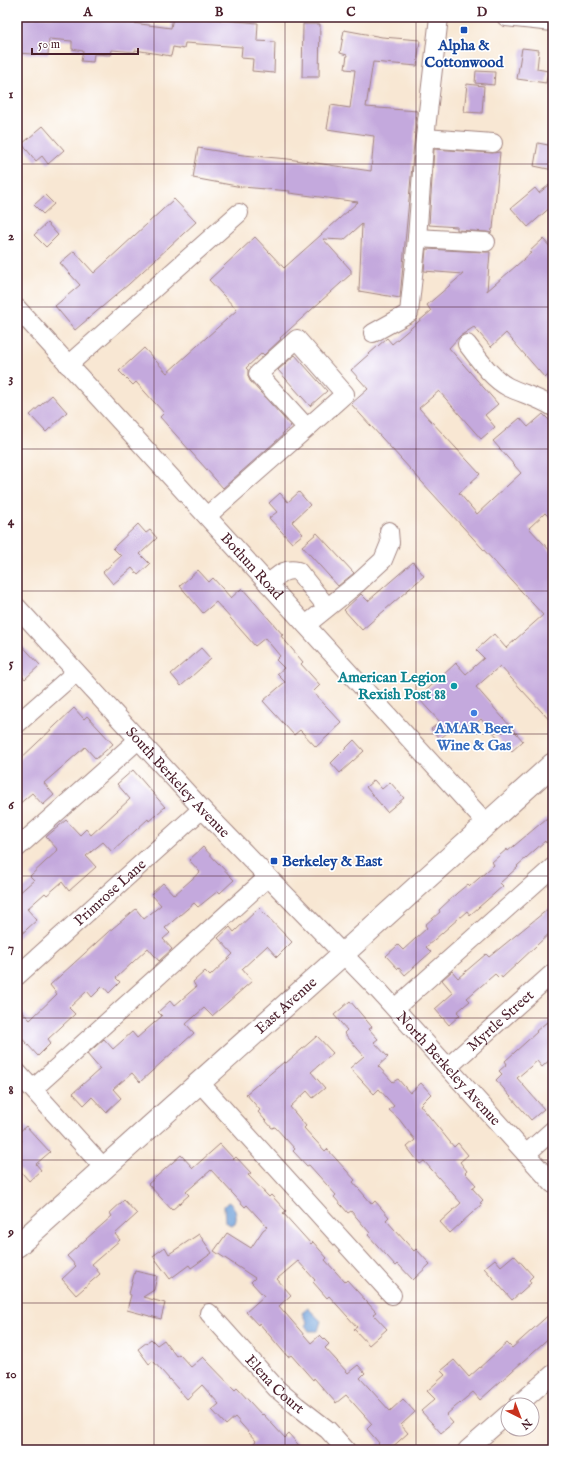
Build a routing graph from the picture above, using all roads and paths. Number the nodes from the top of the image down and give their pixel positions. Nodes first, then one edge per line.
1 (439, 17) edge
2 (506, 17) edge
3 (553, 22) edge
4 (425, 138) junction
5 (493, 143) dead end
6 (239, 214) dead end
7 (417, 238) junction
8 (486, 242) dead end
9 (17, 308) edge
10 (373, 333) dead end
11 (467, 344) dead end
12 (68, 365) junction
13 (553, 407) edge
14 (307, 428) junction
15 (207, 516) junction
16 (388, 531) dead end
17 (268, 584) junction
18 (17, 607) edge
19 (327, 607) junction
20 (306, 625) junction
21 (76, 672) junction
22 (17, 724) edge
23 (139, 739) junction
24 (553, 764) edge
25 (202, 809) junction
26 (486, 824) junction
27 (17, 848) edge
28 (553, 867) edge
29 (268, 877) junction
30 (343, 954) junction
31 (553, 973) edge
32 (17, 976) edge
33 (395, 1008) junction
34 (448, 1067) junction
35 (17, 1072) edge
36 (200, 1083) junction
37 (33, 1089) junction
38 (553, 1130) edge
39 (526, 1154) junction
40 (104, 1168) junction
41 (553, 1184) edge
42 (17, 1246) edge
43 (392, 1295) dead end
44 (210, 1313) dead end
45 (553, 1374) edge
46 (527, 1397) edge
47 (500, 1421) edge
48 (346, 1450) edge
49 (467, 1450) edge

1 - 4 street
2 - 3 street
4 - 5 street
4 - 7 street
6 - 12 street
7 - 8 street
7 - 10 street
9 - 12 street, Bothun Road
11 - 13 street
12 - 15 street, Bothun Road
14 - 14 street
14 - 15 street
15 - 17 street, Bothun Road
16 - 19 street
17 - 19 street
17 - 20 street, Bothun Road
18 - 21 street, South Berkeley Avenue
19 - 20 street
20 - 26 street, Bothun Road
21 - 22 street
21 - 23 street, South Berkeley Avenue
23 - 25 street, South Berkeley Avenue
23 - 27 street
24 - 26 main road, East Avenue
25 - 29 street, South Berkeley Avenue
25 - 32 street, Primrose Lane
26 - 30 main road, East Avenue
28 - 33 street
29 - 30 street, South Berkeley Avenue
29 - 37 street
30 - 33 street, North Berkeley Avenue
30 - 36 main road, East Avenue
31 - 34 street, Myrtle Street
33 - 34 street, North Berkeley Avenue
34 - 39 street, North Berkeley Avenue
35 - 37 street
36 - 40 main road, East Avenue
36 - 43 street
37 - 40 street
38 - 39 street
39 - 41 street, North Berkeley Avenue
40 - 42 main road, East Avenue
44 - 48 street, Elena Court
45 - 46 street
47 - 49 street

